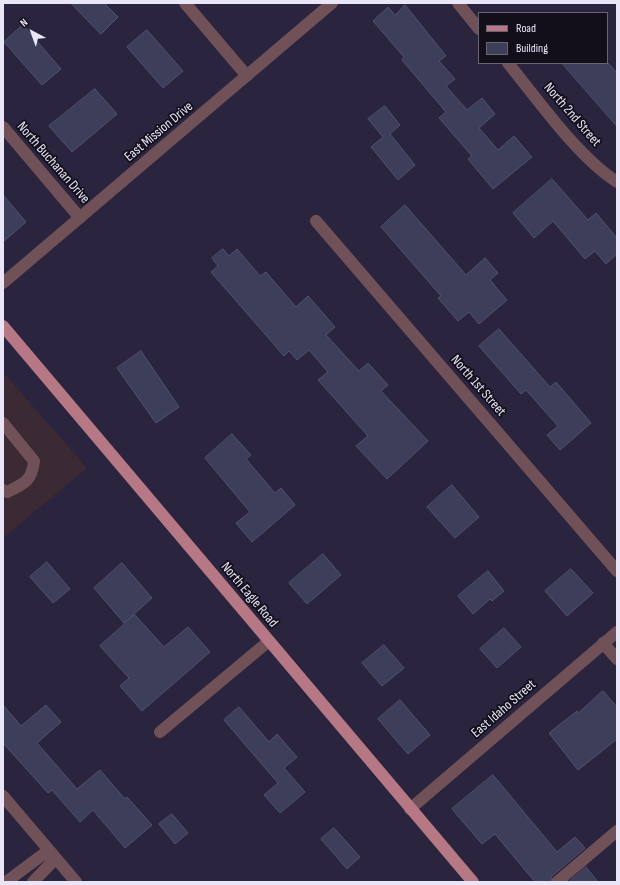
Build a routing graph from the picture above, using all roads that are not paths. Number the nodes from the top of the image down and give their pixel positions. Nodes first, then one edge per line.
1 (185, 3) edge
2 (332, 3) edge
3 (458, 3) edge
4 (478, 28) edge
5 (509, 64) edge
6 (248, 76) junction
7 (3, 127) edge
8 (617, 182) edge
9 (80, 218) junction
10 (316, 221) dead end
11 (3, 283) edge
12 (4, 330) edge
13 (3, 423) edge
14 (3, 490) edge
15 (617, 571) edge
16 (617, 632) edge
17 (269, 641) junction
18 (603, 643) junction
19 (617, 659) edge
20 (160, 732) dead end
21 (3, 796) edge
22 (410, 809) junction
23 (617, 831) edge
24 (52, 854) junction
25 (6, 882) edge
26 (33, 882) edge
27 (76, 882) edge
28 (473, 882) edge
29 (557, 882) edge

1 - 6 street
2 - 6 street, East Mission Drive
3 - 4 street
5 - 8 street, North 2nd Street
6 - 9 street, East Mission Drive
7 - 9 street, North Buchanan Drive
9 - 11 street, East Mission Drive
10 - 15 street, North 1st Street
12 - 17 main road, North Eagle Road
13 - 14 street
16 - 18 street, East Idaho Street
17 - 20 street
17 - 22 main road, North Eagle Road
18 - 19 street
18 - 22 street, East Idaho Street
21 - 24 street
22 - 28 main road, North Eagle Road
23 - 29 street
24 - 25 street
24 - 26 street
24 - 27 street

